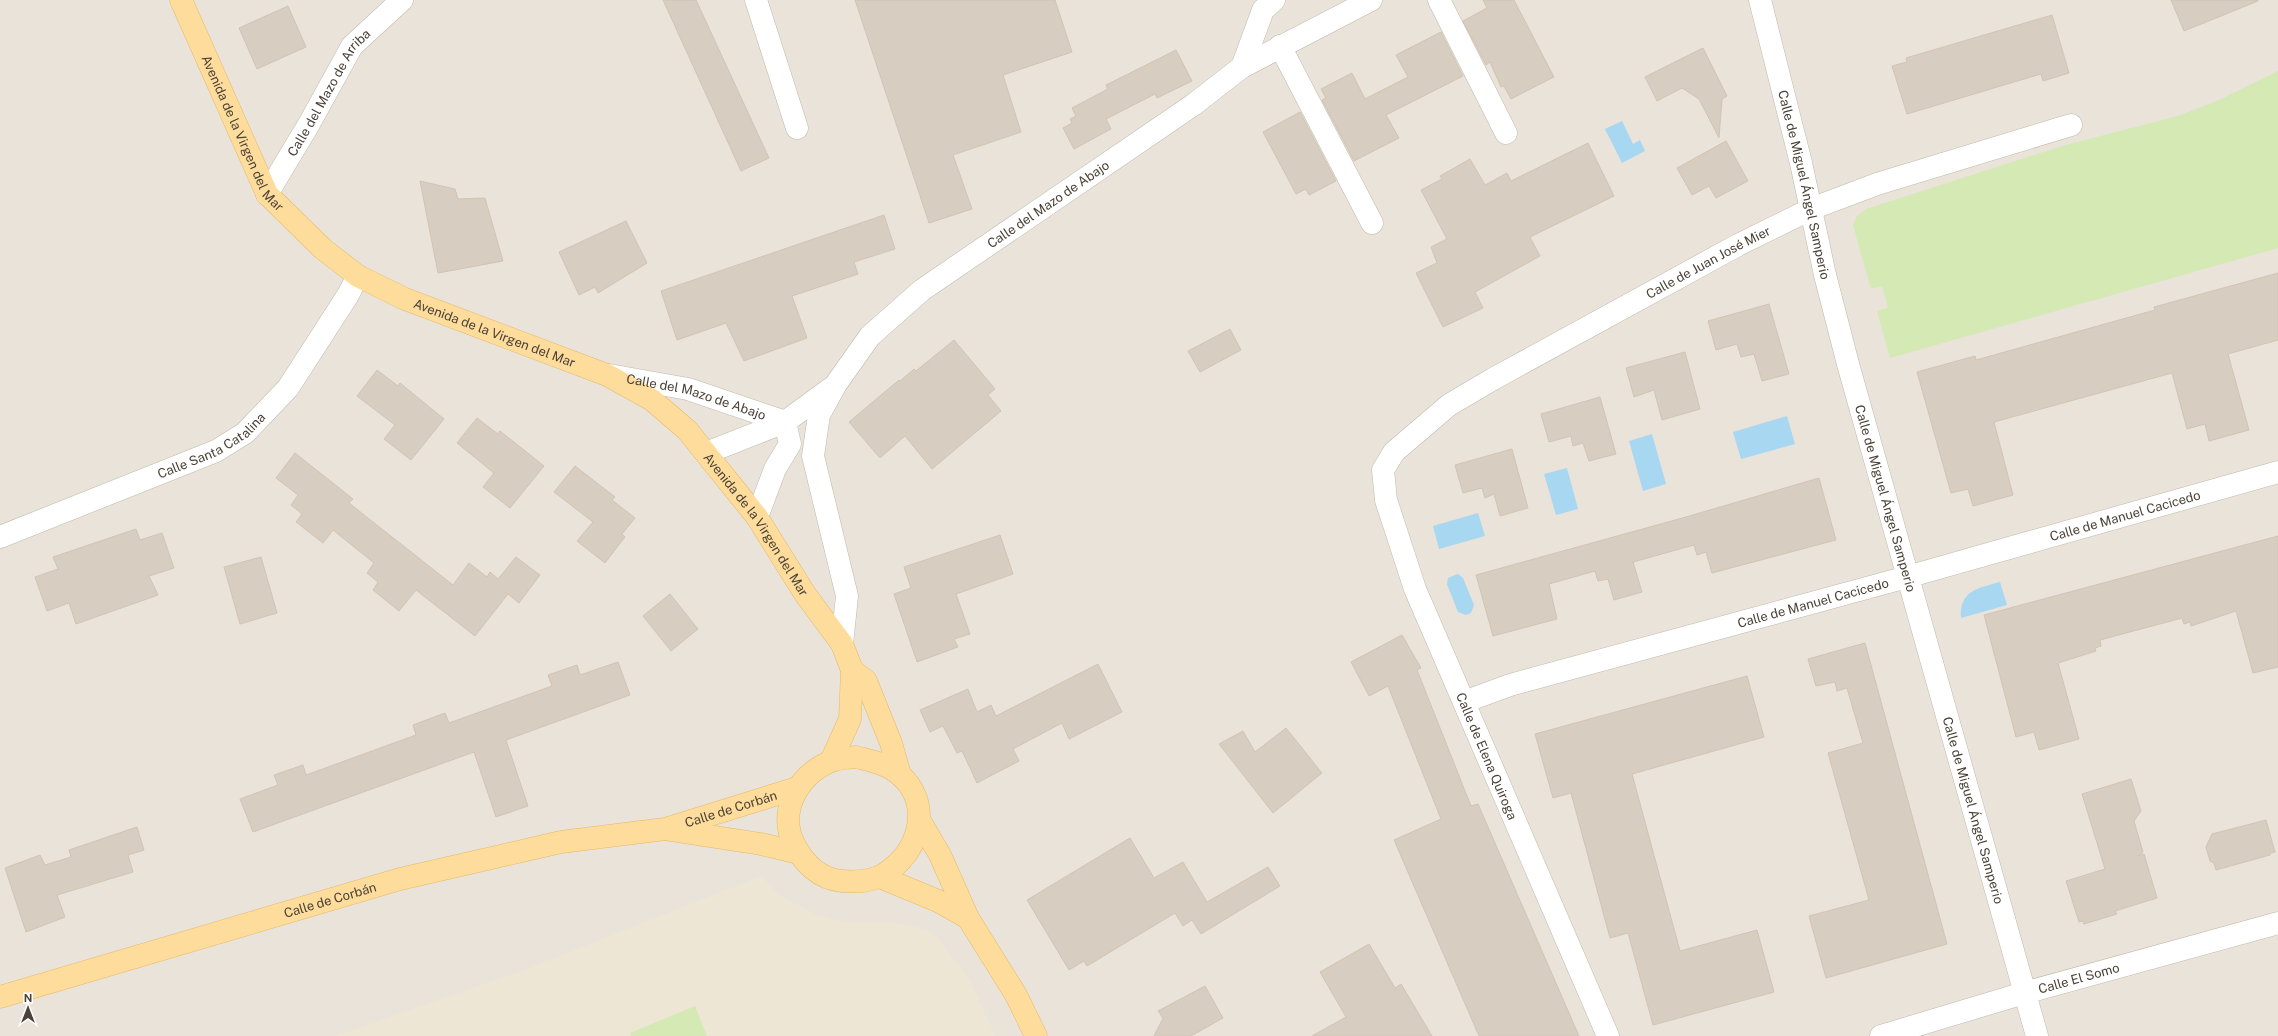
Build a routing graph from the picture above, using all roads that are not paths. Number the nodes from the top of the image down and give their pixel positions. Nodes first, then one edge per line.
1 (181, 0) edge
2 (402, 0) edge
3 (756, 0) edge
4 (1274, 0) edge
5 (1371, 0) edge
6 (1438, 0) edge
7 (1760, 0) edge
8 (1280, 46) junction
9 (1242, 67) junction
10 (2070, 125) dead end
11 (797, 128) dead end
12 (1506, 133) dead end
13 (267, 194) junction
14 (1811, 209) junction
15 (1372, 223) dead end
16 (358, 276) junction
17 (607, 375) junction
18 (836, 384) junction
19 (785, 422) junction
20 (706, 453) junction
21 (813, 456) joint
22 (1383, 470) joint
23 (2278, 472) edge
24 (757, 517) junction
25 (0, 537) edge
26 (1908, 577) junction
27 (842, 644) junction
28 (852, 670) junction
29 (1464, 702) junction
30 (831, 761) junction
31 (900, 775) junction
32 (797, 788) junction
33 (920, 821) junction
34 (665, 829) junction
35 (799, 853) junction
36 (880, 877) junction
37 (968, 918) junction
38 (2278, 923) edge
39 (2024, 993) junction
40 (0, 997) edge
41 (1037, 1033) edge
42 (1608, 1036) edge
43 (1881, 1036) edge
44 (2037, 1036) edge

1 - 13 main road, Avenida de la Virgen del Mar
2 - 13 street, Calle del Mazo de Arriba
3 - 11 street
4 - 9 street
5 - 8 street, Calle del Mazo de Abajo
6 - 12 street
7 - 14 street, Calle de Miguel Ángel Samperio
8 - 9 street, Calle del Mazo de Abajo
8 - 15 street
9 - 18 street, Calle del Mazo de Abajo
10 - 14 street, Calle de Juan José Mier
13 - 16 main road, Avenida de la Virgen del Mar
14 - 22 street, Calle de Juan José Mier
14 - 26 street, Calle de Miguel Ángel Samperio
16 - 17 main road, Avenida de la Virgen del Mar
16 - 25 street, Calle Santa Catalina
17 - 19 street, Calle del Mazo de Abajo
17 - 20 main road, Avenida de la Virgen del Mar
18 - 19 street, Calle del Mazo de Abajo
18 - 21 street, Calle del Mazo de Abajo
19 - 20 street, Calle del Mazo de Abajo
19 - 24 street
20 - 24 main road, Avenida de la Virgen del Mar
21 - 27 street, Avenida de la Virgen del Mar
22 - 29 street, Calle de Elena Quiroga
23 - 26 street, Calle de Manuel Cacicedo
24 - 27 main road, Avenida de la Virgen del Mar
26 - 29 street, Calle de Manuel Cacicedo
26 - 39 street, Calle de Miguel Ángel Samperio
27 - 28 main road, Avenida de la Virgen del Mar
28 - 30 main road, Avenida de la Virgen del Mar
28 - 31 main road, Avenida de la Virgen del Mar
29 - 42 street, Calle de Elena Quiroga
30 - 31 main road
30 - 32 main road
31 - 33 main road
32 - 34 main road, Calle de Corbán
32 - 35 main road
33 - 36 main road
33 - 37 main road
34 - 35 main road, Calle de Corbán
34 - 40 main road, Calle de Corbán
35 - 36 main road
36 - 37 main road
37 - 41 main road
38 - 39 street, Calle El Somo
39 - 43 street, Calle El Somo
39 - 44 street, Calle de Miguel Ángel Samperio

